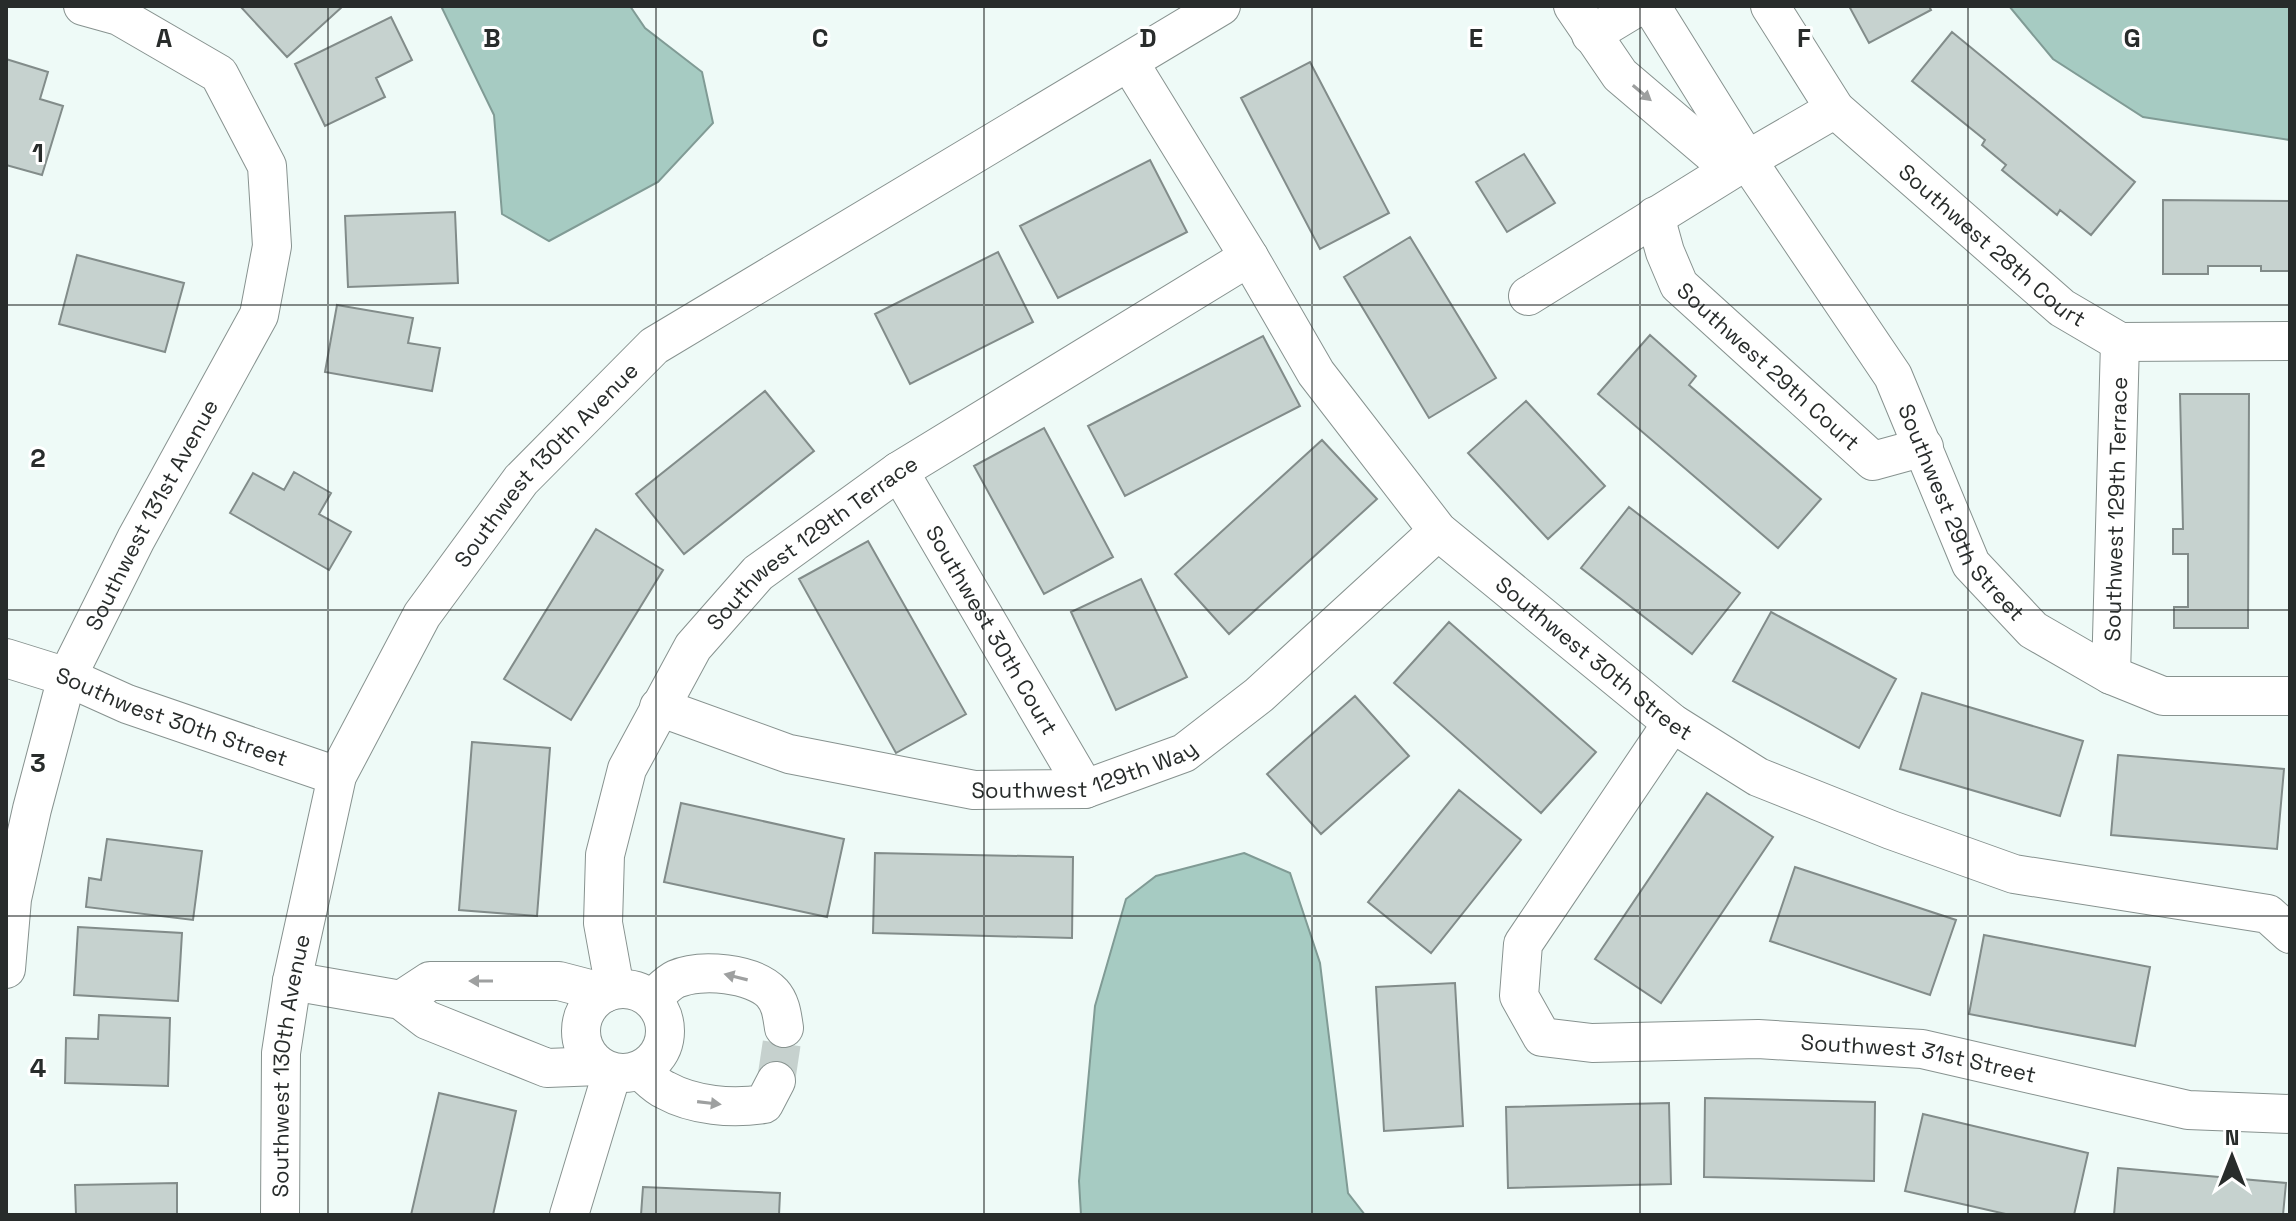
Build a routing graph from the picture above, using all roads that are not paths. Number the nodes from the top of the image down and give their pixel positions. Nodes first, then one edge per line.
1 (83, 6) edge
2 (1221, 6) edge
3 (1639, 6) edge
4 (1651, 6) edge
5 (1770, 6) edge
6 (1582, 20) edge
7 (1129, 62) junction
8 (1835, 109) junction
9 (1747, 160) junction
10 (1655, 216) junction
11 (1249, 257) junction
12 (1528, 296) dead end
13 (2290, 341) edge
14 (2120, 342) junction
15 (1924, 447) junction
16 (899, 471) junction
17 (1438, 531) junction
18 (6, 658) edge
19 (2111, 675) junction
20 (67, 677) junction
21 (2290, 696) edge
22 (659, 707) junction
23 (1672, 723) junction
24 (337, 776) junction
25 (1085, 789) junction
26 (2290, 934) edge
27 (6, 969) edge
28 (292, 981) junction
29 (610, 991) junction
30 (652, 999) junction
31 (401, 1000) junction
32 (784, 1028) tunnel mouth
33 (617, 1070) junction
34 (776, 1081) tunnel mouth
35 (2290, 1114) edge
36 (280, 1215) edge
37 (569, 1215) edge

1 - 20 street, Southwest 131st Avenue
2 - 7 street, Southwest 130th Avenue
3 - 6 street
4 - 9 street, Southwest 29th Street
5 - 8 street, Southwest 28th Court
6 -> 9 street
7 - 11 street, Southwest 30th Street
7 - 24 street, Southwest 130th Avenue
8 - 9 street
8 - 14 street, Southwest 28th Court
9 - 10 street
9 - 15 street, Southwest 29th Street
10 - 12 street
10 - 15 street, Southwest 29th Court
11 - 16 street, Southwest 129th Terrace
11 - 17 street, Southwest 30th Street
13 - 14 street
14 - 19 street, Southwest 129th Terrace
15 - 19 street, Southwest 29th Street
16 - 22 street, Southwest 129th Terrace
16 - 25 street, Southwest 30th Court
17 - 23 street, Southwest 30th Street
17 - 25 street, Southwest 129th Way
18 - 20 street, Southwest 30th Street
19 - 21 street, Southwest 29th Street
20 - 24 street, Southwest 30th Street
20 - 27 street, Southwest 131st Avenue
22 - 25 street, Southwest 129th Way
22 - 29 street, Southwest 129th Terrace
23 - 26 street, Southwest 30th Street
23 - 35 street, Southwest 31st Street
24 - 28 street, Southwest 130th Avenue
28 - 31 street
28 - 36 street, Southwest 130th Avenue
29 - 30 street
29 -> 31 street
29 - 33 street
32 -> 30 street
30 - 33 street
31 - 33 street
33 -> 34 street
33 - 37 street

